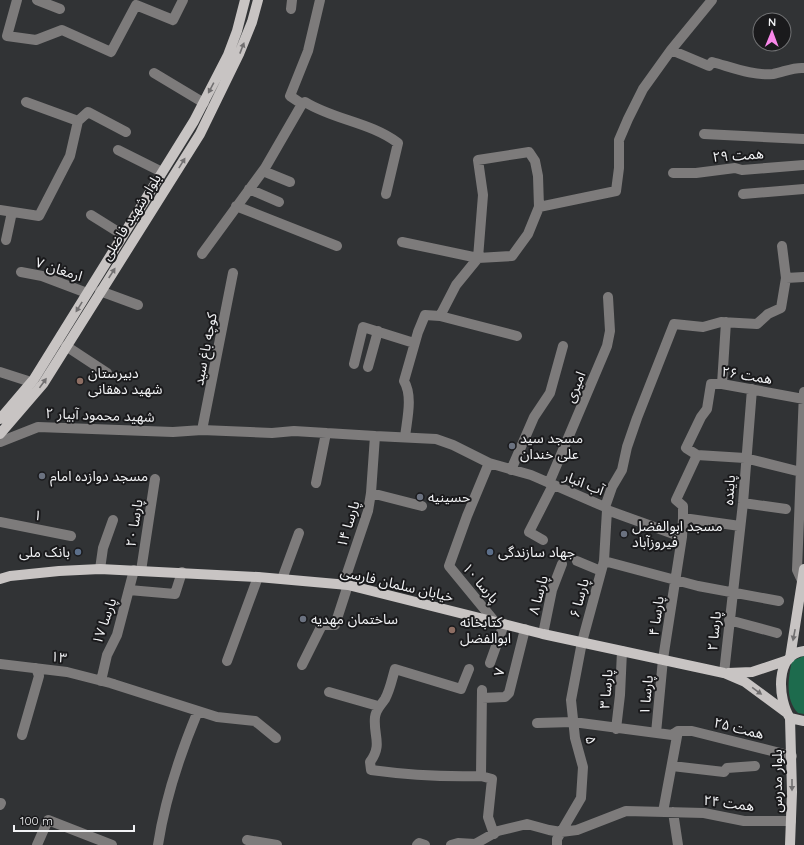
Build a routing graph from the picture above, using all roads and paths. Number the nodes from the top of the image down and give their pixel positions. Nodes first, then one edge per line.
1 (17, 0) edge
2 (37, 0) edge
3 (183, 0) edge
4 (244, 0) edge
5 (258, 0) edge
6 (320, 0) edge
7 (712, 0) edge
8 (60, 9) dead end
9 (241, 19) junction
10 (252, 22) junction
11 (3, 36) edge
12 (671, 50) junction
13 (804, 68) edge
14 (154, 74) dead end
15 (26, 102) dead end
16 (204, 103) junction
17 (302, 104) junction
18 (78, 121) junction
19 (126, 132) dead end
20 (704, 134) dead end
21 (804, 139) edge
22 (118, 150) dead end
23 (804, 165) edge
24 (263, 171) junction
25 (162, 172) junction
26 (673, 173) dead end
27 (290, 182) dead end
28 (249, 189) junction
29 (804, 189) edge
30 (386, 194) dead end
31 (743, 194) dead end
32 (279, 202) dead end
33 (236, 206) junction
34 (539, 207) junction
35 (0, 210) edge
36 (12, 212) junction
37 (91, 215) dead end
38 (123, 234) junction
39 (6, 240) dead end
40 (402, 242) dead end
41 (337, 246) dead end
42 (782, 246) dead end
43 (202, 254) dead end
44 (478, 258) junction
45 (21, 272) dead end
46 (233, 273) dead end
47 (804, 277) edge
48 (786, 278) junction
49 (100, 291) junction
50 (87, 293) junction
51 (608, 297) dead end
52 (138, 305) dead end
53 (440, 316) junction
54 (726, 322) junction
55 (378, 331) junction
56 (516, 336) dead end
57 (414, 343) junction
58 (66, 346) junction
59 (563, 346) dead end
60 (354, 364) dead end
61 (368, 367) dead end
62 (0, 372) edge
63 (107, 374) dead end
64 (31, 382) junction
65 (722, 384) junction
66 (752, 389) junction
67 (804, 392) edge
68 (804, 399) edge
69 (22, 401) junction
70 (0, 419) edge
71 (202, 430) junction
72 (326, 433) junction
73 (0, 434) edge
74 (375, 436) junction
75 (405, 437) junction
76 (0, 442) edge
77 (697, 455) junction
78 (746, 458) junction
79 (489, 463) junction
80 (511, 470) junction
81 (801, 472) junction
82 (155, 479) dead end
83 (316, 483) dead end
84 (551, 484) junction
85 (371, 493) junction
86 (743, 502) junction
87 (422, 506) dead end
88 (606, 508) junction
89 (786, 508) dead end
90 (683, 518) junction
91 (113, 520) dead end
92 (0, 522) edge
93 (740, 526) junction
94 (299, 533) dead end
95 (71, 536) dead end
96 (682, 537) junction
97 (543, 540) dead end
98 (577, 561) dead end
99 (562, 564) dead end
100 (603, 566) junction
101 (100, 568) junction
102 (804, 569) edge
103 (137, 570) junction
104 (182, 572) junction
105 (3, 576) edge
106 (258, 577) junction
107 (282, 579) junction
108 (675, 579) junction
109 (803, 583) junction
110 (345, 585) junction
111 (129, 590) junction
112 (732, 593) junction
113 (779, 601) dead end
114 (729, 620) junction
115 (499, 623) junction
116 (525, 629) junction
117 (777, 633) dead end
118 (543, 634) junction
119 (582, 642) junction
120 (622, 651) junction
121 (804, 651) edge
122 (663, 659) junction
123 (789, 659) junction
124 (227, 661) dead end
125 (490, 662) dead end
126 (0, 664) edge
127 (302, 665) dead end
128 (36, 668) junction
129 (469, 669) dead end
130 (724, 673) junction
131 (107, 682) junction
132 (329, 692) dead end
133 (378, 706) junction
134 (198, 711) junction
135 (789, 715) junction
136 (804, 721) edge
137 (573, 722) junction
138 (536, 723) dead end
139 (616, 729) junction
140 (678, 731) junction
141 (656, 733) junction
142 (22, 735) dead end
143 (276, 738) dead end
144 (792, 756) junction
145 (672, 766) junction
146 (755, 766) dead end
147 (480, 776) junction
148 (668, 812) junction
149 (791, 821) junction
150 (494, 834) junction
151 (559, 839) edge
152 (247, 840) dead end
153 (37, 845) edge
154 (112, 845) edge
155 (158, 845) edge
156 (277, 845) edge
157 (417, 845) edge
158 (425, 845) edge
159 (451, 845) edge
160 (678, 845) edge
161 (790, 845) edge

1 - 11 street
2 - 8 street
3 - 11 street
4 - 9 main road, بلوار شهید فاضلی
5 - 10 main road, بلوار شهید فاضلی
6 - 17 street
7 - 12 street
9 - 10 main road
9 -> 16 main road, بلوار شهید فاضلی
49 -> 10 main road, بلوار شهید فاضلی
12 - 13 street
12 - 34 street
14 - 16 street
15 - 18 street
16 - 25 main road, بلوار شهید فاضلی
17 - 24 street
17 - 30 street
18 - 19 street
18 - 36 street
20 - 21 street
22 - 25 street
23 - 26 street, همت ۲۹
24 - 27 street
24 - 28 street
25 - 38 main road, بلوار شهید فاضلی
28 - 32 street
28 - 33 street
29 - 31 street
33 - 41 street
33 - 43 street
34 - 44 street
34 - 44 street
35 - 36 street
36 - 39 street
37 - 38 street
38 - 50 main road, بلوار شهید فاضلی
40 - 44 street
42 - 48 street
44 - 53 street
45 - 50 street, ارمغان ۷
46 - 71 street, کوچه باغ سید
47 - 48 street
48 - 54 street
49 - 52 street
49 - 58 main road, بلوار شهید فاضلی
50 -> 64 main road, بلوار شهید فاضلی
51 - 84 street, امیری
53 - 56 street
53 - 57 street
54 - 65 street
54 - 88 street, پارسا ۶
55 - 57 street
55 - 60 street
55 - 61 street
57 - 75 street
58 - 63 street
69 -> 58 main road, بلوار شهید فاضلی
59 - 80 street
62 - 64 street
64 - 69 main road, بلوار شهید فاضلی
65 - 66 street, همت ۲۶
65 - 77 street, همت ۲۶
66 - 68 street, همت ۲۶
66 - 78 street, پاینده
67 - 68 street
68 - 81 street
69 - 70 main road, بلوار شهید فاضلی
69 - 73 main road, بلوار شهید فاضلی
71 - 72 street, شهید محمود آبیار ۲
71 - 76 street, شهید محمود آبیار ۲
72 - 74 street, شهید محمود آبیار ۲
72 - 83 street
74 - 75 street, شهید محمود آبیار ۲
74 - 85 street, پارسا ۱۴
75 - 79 street, شهید محمود آبیار ۲
77 - 78 street
77 - 90 street
78 - 81 street
78 - 86 street, پاینده
79 - 80 street
79 - 115 street, پارسا ۱۰
80 - 84 street
81 - 109 street
82 - 103 street, پارسا ۲۰
84 - 88 street, آب انبار
84 - 97 street, امیری
85 - 87 street
85 - 110 street, پارسا ۱۴
86 - 89 street
86 - 93 street, پاینده
88 - 96 street, آب انبار
88 - 100 street, پارسا ۶
90 - 93 street
90 - 96 street, پارسا ۴
91 - 101 street
92 - 95 street, ۱
93 - 112 street, پاینده
94 - 107 street
96 - 108 street, پارسا ۴
98 - 100 street
99 - 118 street, پارسا ۸
100 - 108 street
100 - 119 street, پارسا ۶
101 - 103 main road, خیابان سلمان فارسی
101 - 105 main road, خیابان سلمان فارسی
102 - 109 main road
103 - 104 main road, خیابان سلمان فارسی
103 - 111 street, پارسا ۱۷
104 - 106 main road, خیابان سلمان فارسی
104 - 111 street
106 - 107 main road, خیابان سلمان فارسی
106 - 124 street
107 - 110 main road, خیابان سلمان فارسی
108 - 112 street
108 - 122 street, پارسا ۴
109 -> 123 main road
110 - 115 main road, خیابان سلمان فارسی
110 - 127 street, پارسا ۱۴
111 - 131 street, پارسا ۱۷
112 - 113 street
112 - 114 street, پارسا ۲
114 - 117 street
114 - 130 street, پارسا ۲
115 - 116 main road, خیابان سلمان فارسی
115 - 125 street
116 - 118 main road, خیابان سلمان فارسی
116 - 147 street, ۷
118 - 119 main road, خیابان سلمان فارسی
119 - 120 main road, خیابان سلمان فارسی
119 - 137 street, ۵
120 - 122 main road, خیابان سلمان فارسی
120 - 139 street, پارسا ۳
121 - 123 main road, خیابان سلمان فارسی
122 - 130 main road, خیابان سلمان فارسی
122 - 141 street, پارسا ۱
123 - 130 main road, خیابان سلمان فارسی
123 - 135 main road, بلوار مدرس
126 - 128 street, ۱۳
128 - 131 street, ۱۳
128 - 142 street
129 - 133 street
130 -> 135 main road, خیابان سلمان فارسی
131 - 134 street, ۱۳
132 - 133 street
133 - 147 street
134 - 143 street, ۱۳
134 - 155 street
135 - 136 main road
135 - 144 main road, بلوار مدرس
137 - 138 street, همت ۲۵
137 - 139 street, همت ۲۵
137 - 151 street, ۵
139 - 141 street, همت ۲۵
140 - 141 street, همت ۲۵
140 - 144 street, همت ۲۵
140 - 145 street
144 -> 149 main road, بلوار مدرس
145 - 146 street
145 - 148 street
147 - 150 street
148 - 149 street, همت ۲۴
148 - 151 street, همت ۲۴
148 - 160 street
149 - 161 main road, بلوار مدرس
150 - 151 street
150 - 159 street
152 - 156 street
153 - 154 street
157 - 158 street

